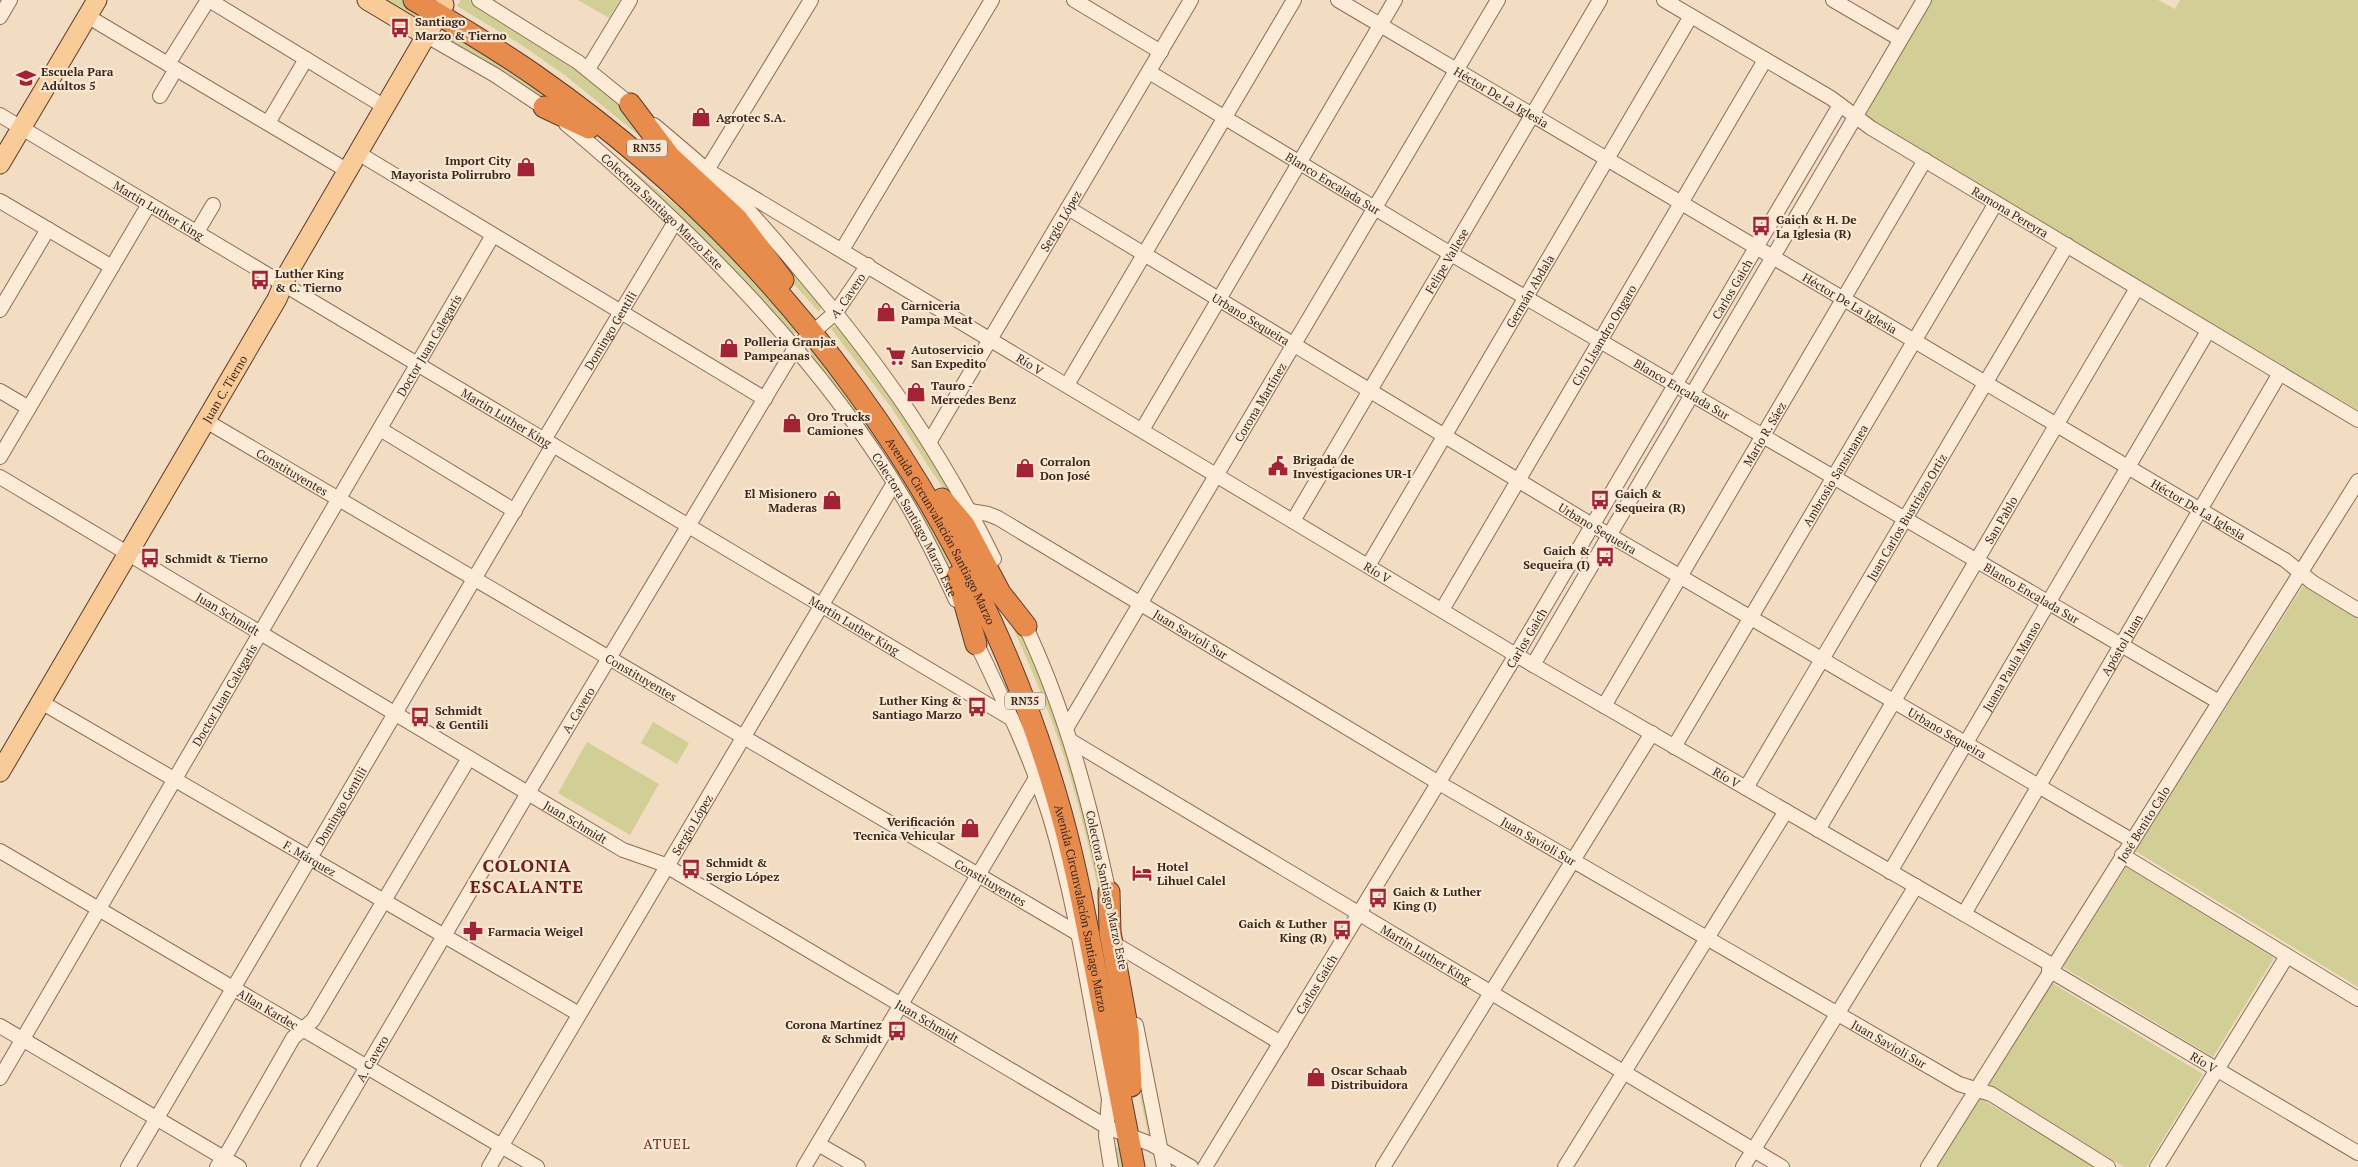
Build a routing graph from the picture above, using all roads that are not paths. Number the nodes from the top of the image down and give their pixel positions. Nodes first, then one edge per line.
1 (10, 0) edge
2 (97, 0) edge
3 (208, 0) edge
4 (367, 0) edge
5 (414, 0) edge
6 (478, 0) edge
7 (630, 0) edge
8 (811, 0) edge
9 (992, 0) edge
10 (1074, 0) edge
11 (1192, 0) edge
12 (1294, 0) edge
13 (1338, 0) edge
14 (1395, 0) edge
15 (1498, 0) edge
16 (1600, 0) edge
17 (1664, 0) edge
18 (1833, 0) edge
19 (1924, 0) edge
20 (442, 5) edge
21 (87, 16) junction
22 (1691, 16) junction
23 (0, 17) edge
24 (1380, 25) junction
25 (427, 36) junction
26 (1900, 39) junction
27 (1161, 52) junction
28 (306, 59) junction
29 (1765, 60) junction
30 (172, 66) junction
31 (588, 69) junction
32 (1456, 70) junction
33 (1149, 72) junction
34 (160, 96) dead end
35 (630, 104) junction
36 (1840, 105) junction
37 (385, 107) junction
38 (544, 107) junction
39 (0, 115) edge
40 (1532, 115) junction
41 (1854, 116) junction
42 (1224, 118) junction
43 (268, 123) junction
44 (21, 128) junction
45 (358, 153) junction
46 (1607, 159) junction
47 (1925, 160) junction
48 (1300, 163) junction
49 (0, 164) edge
50 (348, 170) junction
51 (707, 170) junction
52 (0, 201) edge
53 (1681, 203) junction
54 (1996, 203) junction
55 (149, 204) junction
56 (213, 205) dead end
57 (1068, 208) junction
58 (1374, 208) junction
59 (708, 218) junction
60 (675, 222) junction
61 (48, 229) junction
62 (197, 232) junction
63 (493, 235) junction
64 (2067, 245) junction
65 (1756, 247) junction
66 (842, 250) junction
67 (1144, 254) junction
68 (1451, 254) junction
69 (1772, 257) junction
70 (868, 266) junction
71 (112, 267) junction
72 (783, 280) junction
73 (284, 284) junction
74 (2137, 288) junction
75 (1525, 297) junction
76 (1219, 299) junction
77 (1844, 299) junction
78 (0, 310) edge
79 (621, 312) junction
80 (823, 323) junction
81 (2208, 331) junction
82 (990, 339) junction
83 (1600, 341) junction
84 (1914, 341) junction
85 (1294, 344) junction
86 (795, 348) junction
87 (417, 364) junction
88 (2280, 373) junction
89 (1985, 383) junction
90 (1066, 385) junction
91 (1675, 385) junction
92 (1370, 390) junction
93 (0, 391) edge
94 (1692, 394) junction
95 (765, 399) junction
96 (29, 408) junction
97 (2358, 420) edge
98 (206, 421) junction
99 (2056, 425) junction
100 (380, 429) junction
101 (1142, 430) junction
102 (1444, 435) junction
103 (1763, 436) junction
104 (930, 441) junction
105 (549, 443) junction
106 (898, 450) junction
107 (0, 457) edge
108 (2128, 467) junction
109 (1216, 475) junction
110 (0, 477) edge
111 (1834, 477) junction
112 (1518, 480) junction
113 (2358, 481) edge
114 (894, 483) junction
115 (942, 498) junction
116 (338, 499) junction
117 (515, 510) junction
118 (2200, 510) junction
119 (970, 511) junction
120 (1905, 519) junction
121 (1293, 521) junction
122 (1592, 525) junction
123 (689, 526) junction
124 (1610, 534) junction
125 (128, 554) junction
126 (1977, 561) junction
127 (1368, 566) junction
128 (2300, 572) junction
129 (1681, 575) junction
130 (474, 579) junction
131 (2048, 603) junction
132 (1140, 604) junction
133 (822, 605) junction
134 (1442, 610) junction
135 (2358, 610) edge
136 (1751, 617) junction
137 (1026, 626) junction
138 (260, 633) junction
139 (976, 644) junction
140 (2121, 645) junction
141 (1516, 655) junction
142 (609, 658) junction
143 (1822, 659) junction
144 (1533, 665) junction
145 (1894, 701) junction
146 (41, 702) junction
147 (2219, 702) junction
148 (1604, 706) junction
149 (395, 714) junction
150 (1012, 719) junction
151 (1066, 727) junction
152 (1652, 734) junction
153 (743, 737) junction
154 (1071, 741) junction
155 (1966, 743) junction
156 (1674, 747) junction
157 (469, 758) junction
158 (0, 772) edge
159 (1036, 778) junction
160 (175, 779) junction
161 (1439, 783) junction
162 (2039, 786) junction
163 (1746, 788) junction
164 (528, 793) junction
165 (1786, 811) junction
166 (1818, 830) junction
167 (2131, 840) junction
168 (0, 851) edge
169 (2122, 855) junction
170 (310, 858) junction
171 (1573, 860) junction
172 (667, 866) junction
173 (1890, 872) junction
174 (978, 875) junction
175 (1916, 886) junction
176 (1109, 892) junction
177 (384, 901) junction
178 (99, 909) junction
179 (1359, 913) junction
180 (1964, 914) junction
181 (1076, 933) junction
182 (444, 936) junction
183 (1707, 938) junction
184 (1120, 947) junction
185 (2287, 956) junction
186 (2051, 968) junction
187 (234, 988) junction
188 (1491, 992) junction
189 (2358, 999) edge
190 (901, 1005) junction
191 (579, 1014) junction
192 (1838, 1014) junction
193 (0, 1026) edge
194 (303, 1029) junction
195 (23, 1040) junction
196 (1281, 1043) junction
197 (367, 1067) junction
198 (2217, 1069) junction
199 (1624, 1072) junction
200 (0, 1078) edge
201 (1130, 1086) junction
202 (1976, 1089) junction
203 (157, 1119) junction
204 (1107, 1127) junction
205 (1134, 1137) junction
206 (818, 1144) junction
207 (501, 1146) junction
208 (1160, 1148) junction
209 (1754, 1150) junction
210 (2358, 1153) edge
211 (220, 1162) edge
212 (128, 1167) edge
213 (239, 1167) edge
214 (308, 1167) edge
215 (489, 1167) edge
216 (537, 1167) edge
217 (804, 1167) edge
218 (858, 1167) edge
219 (1111, 1167) edge
220 (1134, 1167) edge
221 (1146, 1167) edge
222 (1164, 1167) edge
223 (1191, 1167) edge
224 (1206, 1167) edge
225 (1383, 1167) edge
226 (1565, 1167) edge
227 (1743, 1167) edge
228 (1782, 1167) edge
229 (1928, 1167) edge
230 (2108, 1167) edge
231 (2157, 1167) edge

1 - 23 street
2 - 21 main road
3 - 28 street
3 - 30 street
4 - 25 main road, Colectora Santiago Marzo Este
5 - 20 highway, Avenida Circunvalación Santiago Marzo / RN35
6 - 31 street, Colectora Santiago Marzo Este
7 - 31 street
8 - 51 street
9 - 66 street
10 - 27 street
11 - 27 street, Sergio López
12 - 42 street
13 - 24 street, Héctor De La Iglesia
14 - 24 street
15 - 32 street, Corona Martínez
16 - 40 street, Felipe Vallese
17 - 22 street, Ramona Pereyra
18 - 26 street
19 - 26 street, Carlos Gaich
20 - 25 main road, Juan C. Tierno
20 - 59 highway, Avenida Circunvalación Santiago Marzo / RN35
20 - 72 highway, Avenida Circunvalación Santiago Marzo / RN35
21 - 30 street
21 - 44 main road
22 - 29 street, Ramona Pereyra
22 - 46 street, Germán Abdala
24 - 32 street, Héctor De La Iglesia
24 - 48 street
25 - 37 main road, Juan C. Tierno
25 - 38 street, Colectora Santiago Marzo Este
26 - 41 street, Carlos Gaich
27 - 33 street, Sergio López
28 - 37 street
28 - 43 street
29 - 36 street, Ramona Pereyra
29 - 53 street, Ciro Lisandro Ongaro
30 - 34 street
30 - 43 street
31 - 35 street, Colectora Santiago Marzo Este
32 - 40 street, Héctor De La Iglesia
32 - 58 street, Corona Martínez
33 - 42 street, Blanco Encalada Sur
33 - 57 street, Sergio López
35 - 51 street, Colectora Santiago Marzo Este
35 - 72 highway
36 - 41 street, Ramona Pereyra
36 - 65 street, Carlos Gaich
37 - 45 main road, Juan C. Tierno
38 - 59 highway
38 - 60 street, Colectora Santiago Marzo Este
39 - 44 street, Martin Luther King
40 - 46 street, Héctor De La Iglesia
40 - 68 street, Felipe Vallese
41 - 47 street, Ramona Pereyra
41 - 69 street, Carlos Gaich
42 - 48 street, Blanco Encalada Sur
42 - 67 street
43 - 50 street
44 - 49 main road
44 - 55 street, Martin Luther King
45 - 50 main road, Juan C. Tierno
45 - 63 street
46 - 53 street, Héctor De La Iglesia
46 - 75 street, Germán Abdala
47 - 54 street, Ramona Pereyra
47 - 77 street, Mario R. Sáez
48 - 58 street, Blanco Encalada Sur
48 - 76 street
50 - 73 main road, Juan C. Tierno
51 - 66 street, Río V
51 - 80 street, Colectora Santiago Marzo Este
52 - 61 street
53 - 65 street, Héctor De La Iglesia
53 - 83 street, Ciro Lisandro Ongaro
54 - 64 street, Ramona Pereyra
54 - 84 street, Ambrosio Sansinanea
55 - 62 street, Martin Luther King
55 - 71 street
56 - 62 street
57 - 67 street, Urbano Sequeira
57 - 82 street, Sergio López
58 - 68 street, Blanco Encalada Sur
58 - 85 street, Corona Martínez
59 - 80 highway, Avenida Circunvalación Santiago Marzo / RN35
60 - 79 street, Domingo Gentili
60 - 86 street, Colectora Santiago Marzo Este
61 - 71 street
61 - 78 street
62 - 73 street, Martin Luther King
63 - 79 street
63 - 87 street, Doctor Juan Calegaris
64 - 74 street, Ramona Pereyra
64 - 89 street, Juan Carlos Bustriazo Ortiz
65 - 69 street, Héctor De La Iglesia
65 - 91 street, Carlos Gaich
66 - 70 street, Río V
67 - 76 street, Urbano Sequeira
67 - 90 street
68 - 75 street, Blanco Encalada Sur
68 - 92 street, Felipe Vallese
69 - 77 street, Héctor De La Iglesia
69 - 94 street, Carlos Gaich
70 - 80 street, A. Cavero
70 - 82 street, Río V
71 - 96 street
72 - 80 highway, Avenida Circunvalación Santiago Marzo / RN35
73 - 87 street, Martin Luther King
73 - 98 main road, Juan C. Tierno
74 - 81 street, Ramona Pereyra
74 - 99 street, San Pablo
75 - 83 street, Blanco Encalada Sur
75 - 102 street, Germán Abdala
76 - 85 street, Urbano Sequeira
76 - 101 street
77 - 84 street, Héctor De La Iglesia
77 - 103 street, Mario R. Sáez
79 - 95 street
79 - 105 street, Domingo Gentili
80 - 86 street, A. Cavero
80 - 104 street, Colectora Santiago Marzo Este
80 - 106 highway, Avenida Circunvalación Santiago Marzo / RN35
80 - 115 highway, Avenida Circunvalación Santiago Marzo / RN35
81 - 88 street, Ramona Pereyra
81 - 108 street, Juana Paula Manso
82 - 90 street, Río V
82 - 104 street, Sergio López
83 - 91 street, Blanco Encalada Sur
83 - 112 street, Ciro Lisandro Ongaro
84 - 89 street, Héctor De La Iglesia
84 - 111 street, Ambrosio Sansinanea
85 - 92 street, Urbano Sequeira
85 - 109 street, Corona Martínez
86 - 95 street, A. Cavero
86 - 114 street, Colectora Santiago Marzo Este
87 - 100 street, Doctor Juan Calegaris
87 - 105 street, Martin Luther King
88 - 97 street, Ramona Pereyra
88 - 118 street, Apóstol Juan
89 - 99 street, Héctor De La Iglesia
89 - 120 street, Juan Carlos Bustriazo Ortiz
90 - 101 street, Río V
91 - 94 street, Blanco Encalada Sur
91 - 122 street, Carlos Gaich
92 - 102 street, Urbano Sequeira
92 - 121 street, Felipe Vallese
93 - 96 street
94 - 103 street, Blanco Encalada Sur
94 - 124 street, Carlos Gaich
95 - 123 street, A. Cavero
96 - 107 street
98 - 116 street, Constituyentes
98 - 125 main road, Juan C. Tierno
99 - 108 street, Héctor De La Iglesia
99 - 126 street, San Pablo
100 - 116 street, Doctor Juan Calegaris
100 - 117 street
101 - 109 street, Río V
102 - 112 street, Urbano Sequeira
102 - 127 street, Germán Abdala
103 - 111 street, Blanco Encalada Sur
103 - 129 street, Mario R. Sáez
104 - 119 street, Colectora Santiago Marzo Este
105 - 117 street, Domingo Gentili
105 - 123 street, Martin Luther King
106 - 139 highway
106 - 205 highway, Avenida Circunvalación Santiago Marzo / RN35
108 - 118 street, Héctor De La Iglesia
108 - 131 street, Juana Paula Manso
109 - 121 street, Río V
109 - 132 street, Corona Martínez
110 - 125 street, Juan Schmidt
111 - 120 street, Blanco Encalada Sur
111 - 136 street, Ambrosio Sansinanea
112 - 122 street, Urbano Sequeira
112 - 134 street, Ciro Lisandro Ongaro
113 - 128 street, José Benito Calo
114 - 133 street, Sergio López
114 - 139 street, Colectora Santiago Marzo Este
115 - 137 highway
115 - 201 highway, Avenida Circunvalación Santiago Marzo / RN35
116 - 130 street, Constituyentes
116 - 138 street, Doctor Juan Calegaris
117 - 130 street, Domingo Gentili
118 - 128 street, Héctor De La Iglesia
118 - 140 street, Apóstol Juan
119 - 132 street, Juan Savioli Sur
119 - 137 street, Colectora Santiago Marzo Este
120 - 126 street, Blanco Encalada Sur
120 - 143 street, Juan Carlos Bustriazo Ortiz
121 - 127 street, Río V
122 - 124 street, Urbano Sequeira
122 - 141 street, Carlos Gaich
123 - 133 street, Martin Luther King
123 - 142 street, A. Cavero
124 - 129 street, Urbano Sequeira
124 - 144 street, Carlos Gaich
125 - 138 street, Juan Schmidt
125 - 146 main road, Juan C. Tierno
126 - 131 street, Blanco Encalada Sur
126 - 145 street, San Pablo
127 - 134 street, Río V
128 - 135 street, Héctor De La Iglesia
128 - 147 street, José Benito Calo
129 - 136 street, Urbano Sequeira
129 - 148 street, Mario R. Sáez
130 - 142 street, Constituyentes
130 - 149 street, Domingo Gentili
131 - 140 street, Blanco Encalada Sur
131 - 155 street, Juana Paula Manso
132 - 151 street, Corona Martínez
132 - 161 street, Juan Savioli Sur
133 - 150 street, Martin Luther King
133 - 153 street, Sergio López
134 - 141 street, Río V
136 - 143 street, Urbano Sequeira
136 - 156 street, Ambrosio Sansinanea
137 - 151 street, Colectora Santiago Marzo Este
138 - 149 street, Juan Schmidt
138 - 160 street, Doctor Juan Calegaris
139 - 150 street, Colectora Santiago Marzo Este
140 - 147 street, Blanco Encalada Sur
140 - 162 street, Apóstol Juan
141 - 144 street, Río V
141 - 161 street, Carlos Gaich
142 - 153 street, Constituyentes
142 - 164 street, A. Cavero
143 - 145 street, Urbano Sequeira
143 - 163 street, Juan Carlos Bustriazo Ortiz
144 - 148 street, Río V
145 - 155 street, Urbano Sequeira
145 - 166 street, San Pablo
146 - 158 main road, Juan C. Tierno
146 - 160 street, F. Márquez
147 - 167 street, José Benito Calo
148 - 152 street, Río V
149 - 157 street, Juan Schmidt
149 - 170 street, Domingo Gentili
150 - 159 street, Colectora Santiago Marzo Este
151 - 154 street, Colectora Santiago Marzo Este
152 - 156 street, Río V
152 - 171 street
153 - 172 street, Sergio López
153 - 174 street, Constituyentes
154 - 176 street, Colectora Santiago Marzo Este
154 - 179 street, Martin Luther King
155 - 162 street, Urbano Sequeira
155 - 173 street, Juana Paula Manso
156 - 163 street, Río V
157 - 164 street, Juan Schmidt
157 - 177 street
159 - 174 street
159 - 181 street, Colectora Santiago Marzo Este
160 - 170 street, F. Márquez
160 - 178 street, Doctor Juan Calegaris
161 - 171 street, Juan Savioli Sur
161 - 179 street, Carlos Gaich
162 - 167 street, Urbano Sequeira
162 - 180 street, Apóstol Juan
163 - 165 street, Río V
164 - 172 street, Juan Schmidt
164 - 182 street, A. Cavero
165 - 166 street, Río V
165 - 183 street
166 - 173 street, Río V
167 - 169 street, José Benito Calo
168 - 178 street, Allan Kardec
169 - 185 street
169 - 186 street, José Benito Calo
170 - 177 street, F. Márquez
170 - 187 street, Domingo Gentili
171 - 183 street, Juan Savioli Sur
171 - 188 street
172 - 190 street, Juan Schmidt
172 - 191 street, Sergio López
173 - 175 street, Río V
174 - 181 street, Constituyentes
174 - 190 street
175 - 180 street, Río V
175 - 192 street
176 - 184 street, Colectora Santiago Marzo Este
176 - 201 highway
177 - 182 street, F. Márquez
177 - 194 street
178 - 187 street, Allan Kardec
178 - 195 street, Doctor Juan Calegaris
179 - 188 street, Martin Luther King
179 - 196 street, Carlos Gaich
180 - 186 street, Río V
181 - 204 street, Colectora Santiago Marzo Este
182 - 191 street, F. Márquez
182 - 197 street, A. Cavero
183 - 192 street, Juan Savioli Sur
183 - 199 street
184 - 196 street
184 - 208 street, Colectora Santiago Marzo Este
185 - 189 street
185 - 198 street
186 - 198 street, Río V
186 - 202 street, José Benito Calo
187 - 194 street, Allan Kardec
187 - 203 street, Domingo Gentili
188 - 199 street, Martin Luther King
188 - 225 street
190 - 204 street, Juan Schmidt
190 - 206 street
191 - 207 street, Sergio López
192 - 202 street, Juan Savioli Sur
192 - 209 street
193 - 195 street
194 - 197 street, Allan Kardec
194 - 211 street
195 - 200 street, Doctor Juan Calegaris
195 - 203 street
196 - 224 street, Carlos Gaich
197 - 207 street, Allan Kardec
197 - 214 street, A. Cavero
198 - 210 street, Río V
198 - 231 street
199 - 209 street, Martin Luther King
199 - 226 street
201 - 205 highway, Avenida Circunvalación Santiago Marzo / RN35
202 - 229 street, José Benito Calo
202 - 230 street, Juan Savioli Sur
203 - 211 street
203 - 212 street, Domingo Gentili
204 - 205 street, Juan Schmidt
204 - 219 street, Colectora Santiago Marzo Este
205 - 208 street, Juan Schmidt
205 - 220 highway, Avenida Circunvalación Santiago Marzo / RN35
205 - 221 highway, Avenida Circunvalación Santiago Marzo / RN35
206 - 217 street
206 - 218 street
207 - 215 street, Sergio López
207 - 216 street, Allan Kardec
208 - 222 street, Colectora Santiago Marzo Este
208 - 223 street, Juan Schmidt
209 - 227 street
209 - 228 street, Martin Luther King
211 - 213 street

